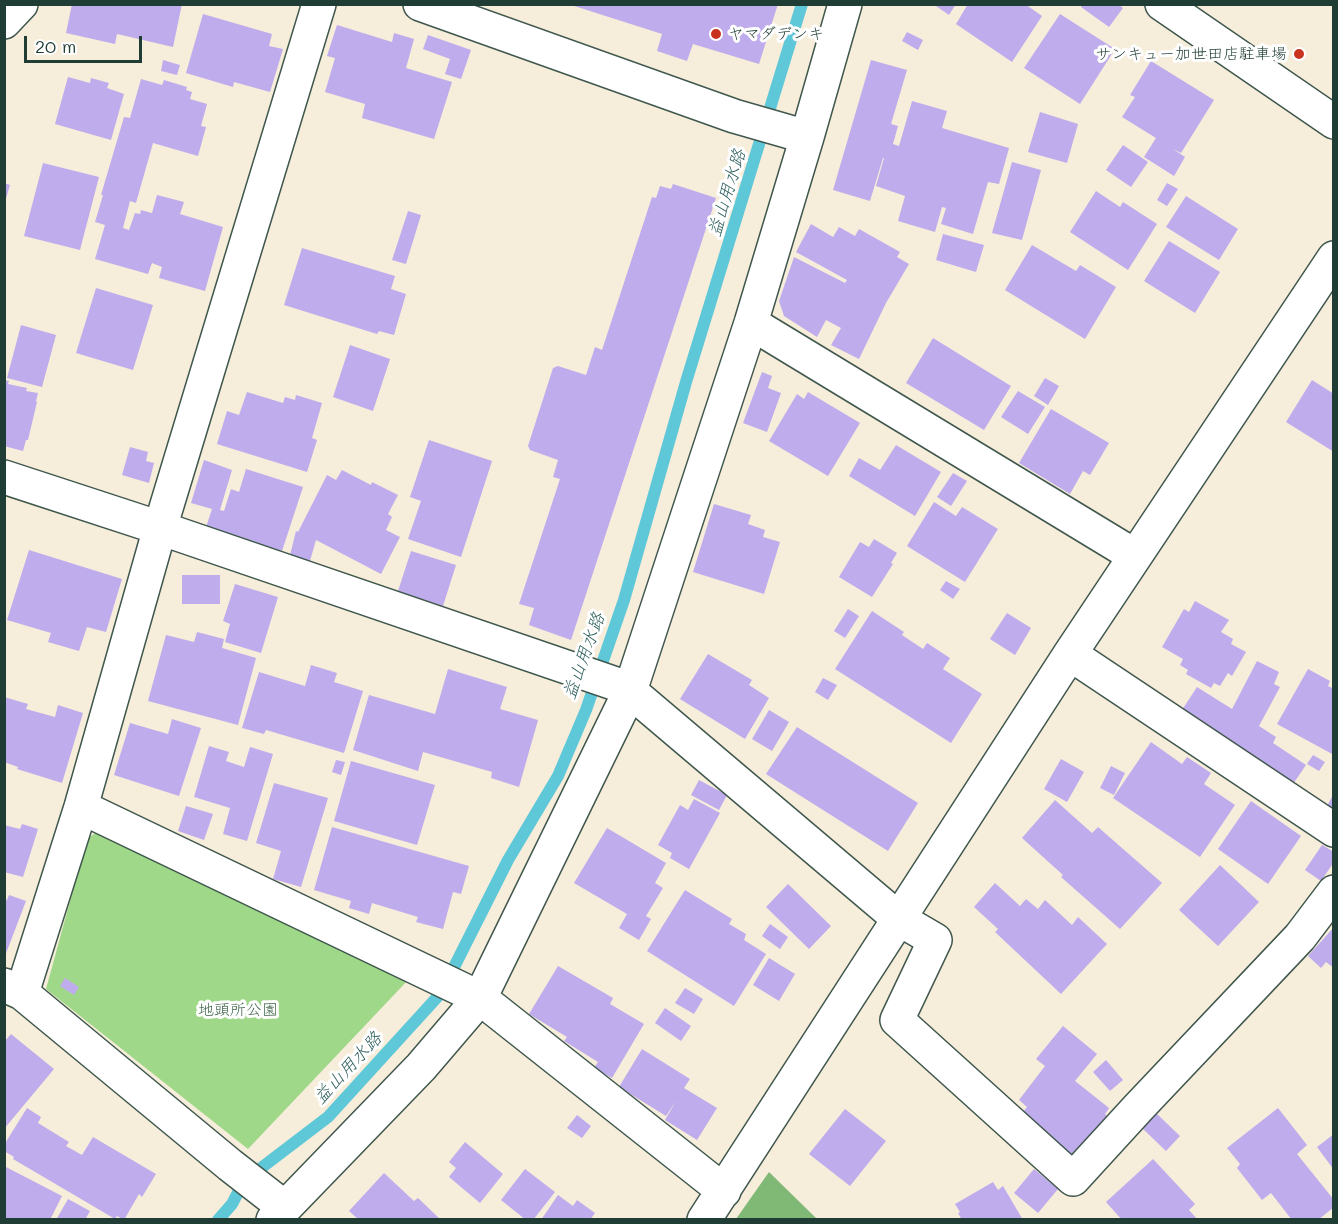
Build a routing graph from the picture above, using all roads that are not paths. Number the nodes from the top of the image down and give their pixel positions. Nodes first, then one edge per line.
1 (21, 4) edge
2 (319, 4) edge
3 (420, 4) edge
4 (845, 4) edge
5 (1162, 4) edge
6 (4, 22) edge
7 (1334, 122) edge
8 (807, 137) junction
9 (1334, 258) edge
10 (751, 323) junction
11 (4, 477) edge
12 (160, 528) junction
13 (1135, 556) junction
14 (1070, 654) junction
15 (623, 688) junction
16 (81, 807) junction
17 (1334, 830) edge
18 (1334, 892) edge
19 (899, 919) junction
20 (13, 989) edge
21 (472, 993) junction
22 (724, 1191) junction
23 (274, 1206) edge
24 (704, 1220) edge

1 - 6 street
2 - 12 street
3 - 8 street
4 - 8 street
5 - 7 street
8 - 10 street
9 - 13 street
10 - 13 street
10 - 15 street
11 - 12 street
12 - 15 street
12 - 16 street
13 - 14 street
14 - 17 street
14 - 19 street
15 - 19 street
15 - 21 street
16 - 20 street
16 - 21 street
18 - 19 street
19 - 22 street
20 - 23 street
21 - 22 street
21 - 23 street
22 - 24 street

